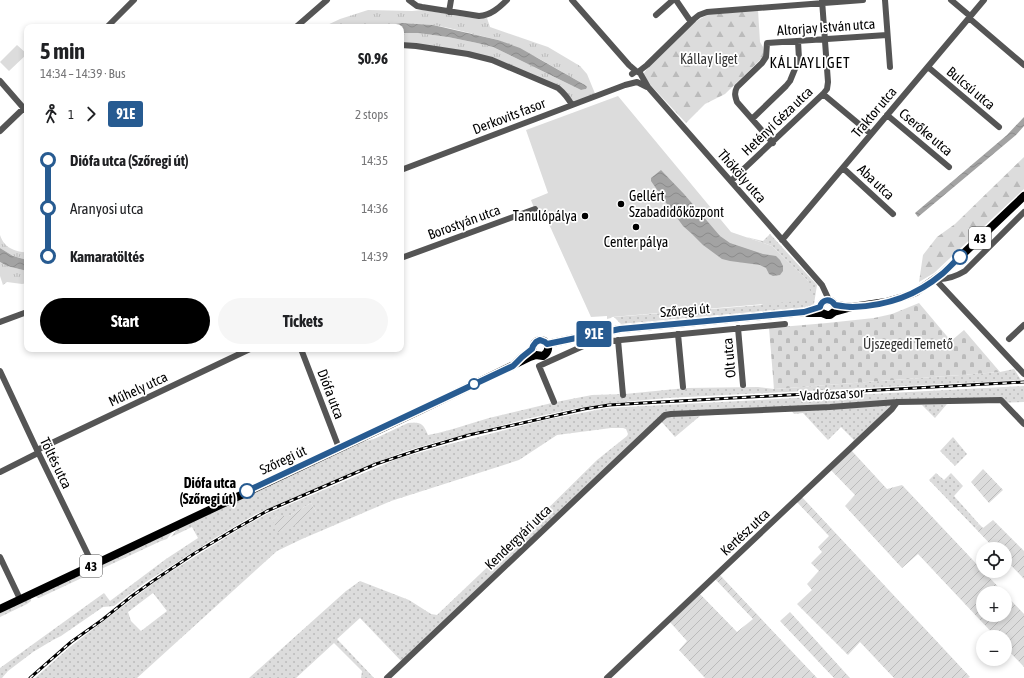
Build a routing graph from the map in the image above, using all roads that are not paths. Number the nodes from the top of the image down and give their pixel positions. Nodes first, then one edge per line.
1 (134, 0) edge
2 (327, 0) edge
3 (409, 0) edge
4 (451, 0) edge
5 (507, 0) edge
6 (572, 0) edge
7 (673, 0) edge
8 (676, 0) edge
9 (863, 0) edge
10 (885, 0) edge
11 (951, 0) edge
12 (984, 0) edge
13 (822, 2) edge
14 (449, 12) junction
15 (656, 15) dead end
16 (969, 17) junction
17 (691, 22) junction
18 (110, 24) edge
19 (299, 24) edge
20 (887, 34) junction
21 (825, 39) junction
22 (798, 40) junction
23 (404, 45) edge
24 (1024, 65) edge
25 (890, 67) dead end
26 (928, 67) junction
27 (637, 76) junction
28 (0, 82) edge
29 (823, 94) junction
30 (572, 105) junction
31 (24, 107) edge
32 (24, 111) edge
33 (887, 115) junction
34 (752, 118) junction
35 (999, 127) dead end
36 (0, 131) edge
37 (871, 134) junction
38 (773, 142) junction
39 (949, 167) dead end
40 (843, 168) junction
41 (404, 169) edge
42 (731, 181) junction
43 (1024, 196) edge
44 (534, 209) dead end
45 (1024, 212) edge
46 (893, 214) dead end
47 (782, 240) junction
48 (404, 257) edge
49 (935, 279) junction
50 (827, 306) junction
51 (24, 313) edge
52 (0, 322) edge
53 (785, 324) dead end
54 (1024, 325) edge
55 (738, 328) junction
56 (678, 334) junction
57 (1009, 339) dead end
58 (618, 340) junction
59 (548, 346) junction
60 (244, 352) edge
61 (302, 352) edge
62 (534, 352) junction
63 (0, 371) edge
64 (1024, 374) edge
65 (743, 385) dead end
66 (683, 387) dead end
67 (623, 395) dead end
68 (554, 402) dead end
69 (897, 402) junction
70 (665, 415) joint
71 (1024, 424) edge
72 (339, 448) junction
73 (37, 452) junction
74 (0, 472) edge
75 (0, 557) edge
76 (93, 565) junction
77 (20, 599) junction
78 (0, 609) edge
79 (387, 678) edge
80 (608, 678) edge

1 - 18 street
2 - 19 street
3 - 14 street
4 - 14 street
5 - 14 street
6 - 27 street, Thököly utca
7 - 15 street
8 - 17 street
9 - 13 street
10 - 20 street
11 - 16 street
12 - 16 street, Traktor utca
13 - 17 street
13 - 21 street, Hetényi Géza utca
16 - 24 street
16 - 26 street, Traktor utca
17 - 27 street
20 - 21 street, Altorjay István utca
20 - 25 street
21 - 22 street, Altorjay István utca
21 - 29 street, Hetényi Géza utca
22 - 34 street
22 - 34 street, Altorjay István utca
23 - 30 street
26 - 33 street, Traktor utca
26 - 35 street, Bulcsú utca
27 - 30 street, Derkovits fasor
27 - 42 street, Thököly utca
28 - 31 street
29 - 37 street
29 - 38 street, Hetényi Géza utca
30 - 41 street, Derkovits fasor
32 - 36 street
33 - 37 street, Traktor utca
33 - 39 street, Cserőke utca
34 - 38 street
37 - 40 street, Traktor utca
38 - 42 street, Hetényi Géza utca
40 - 46 street, Aba utca
40 - 47 street, Traktor utca
42 - 47 street, Thököly utca
43 - 49 main road, 43
44 - 48 street, Borostyán utca
45 - 49 street
47 - 50 street, Thököly utca
49 - 50 main road, Szőregi út / 43
49 - 64 street
50 - 59 main road, Szőregi út / 43
51 - 52 street
53 - 55 street, Szőregi út
54 - 57 street
55 - 56 street, Szőregi út
55 - 65 street, Olt utca
56 - 58 street, Szőregi út
56 - 66 street
58 - 67 street
58 - 68 street, Szőregi út
59 - 62 main road, Szőregi út / 43
59 - 62 main road, Szőregi út / 43
60 - 73 street, Műhely utca
61 - 72 street, Diófa utca
62 - 72 main road, Szőregi út / 43
63 - 73 street, Töltés utca
69 - 70 street, Vadrózsa sor
69 - 71 street, Vadrózsa sor
69 - 80 street, Kertész utca
70 - 79 street, Kendergyári utca
72 - 76 main road, Szőregi út / 43
73 - 74 street, Műhely utca
73 - 76 street, Töltés utca
75 - 77 street
76 - 77 main road, Szőregi út / 43
77 - 78 main road, Szőregi út / 43

